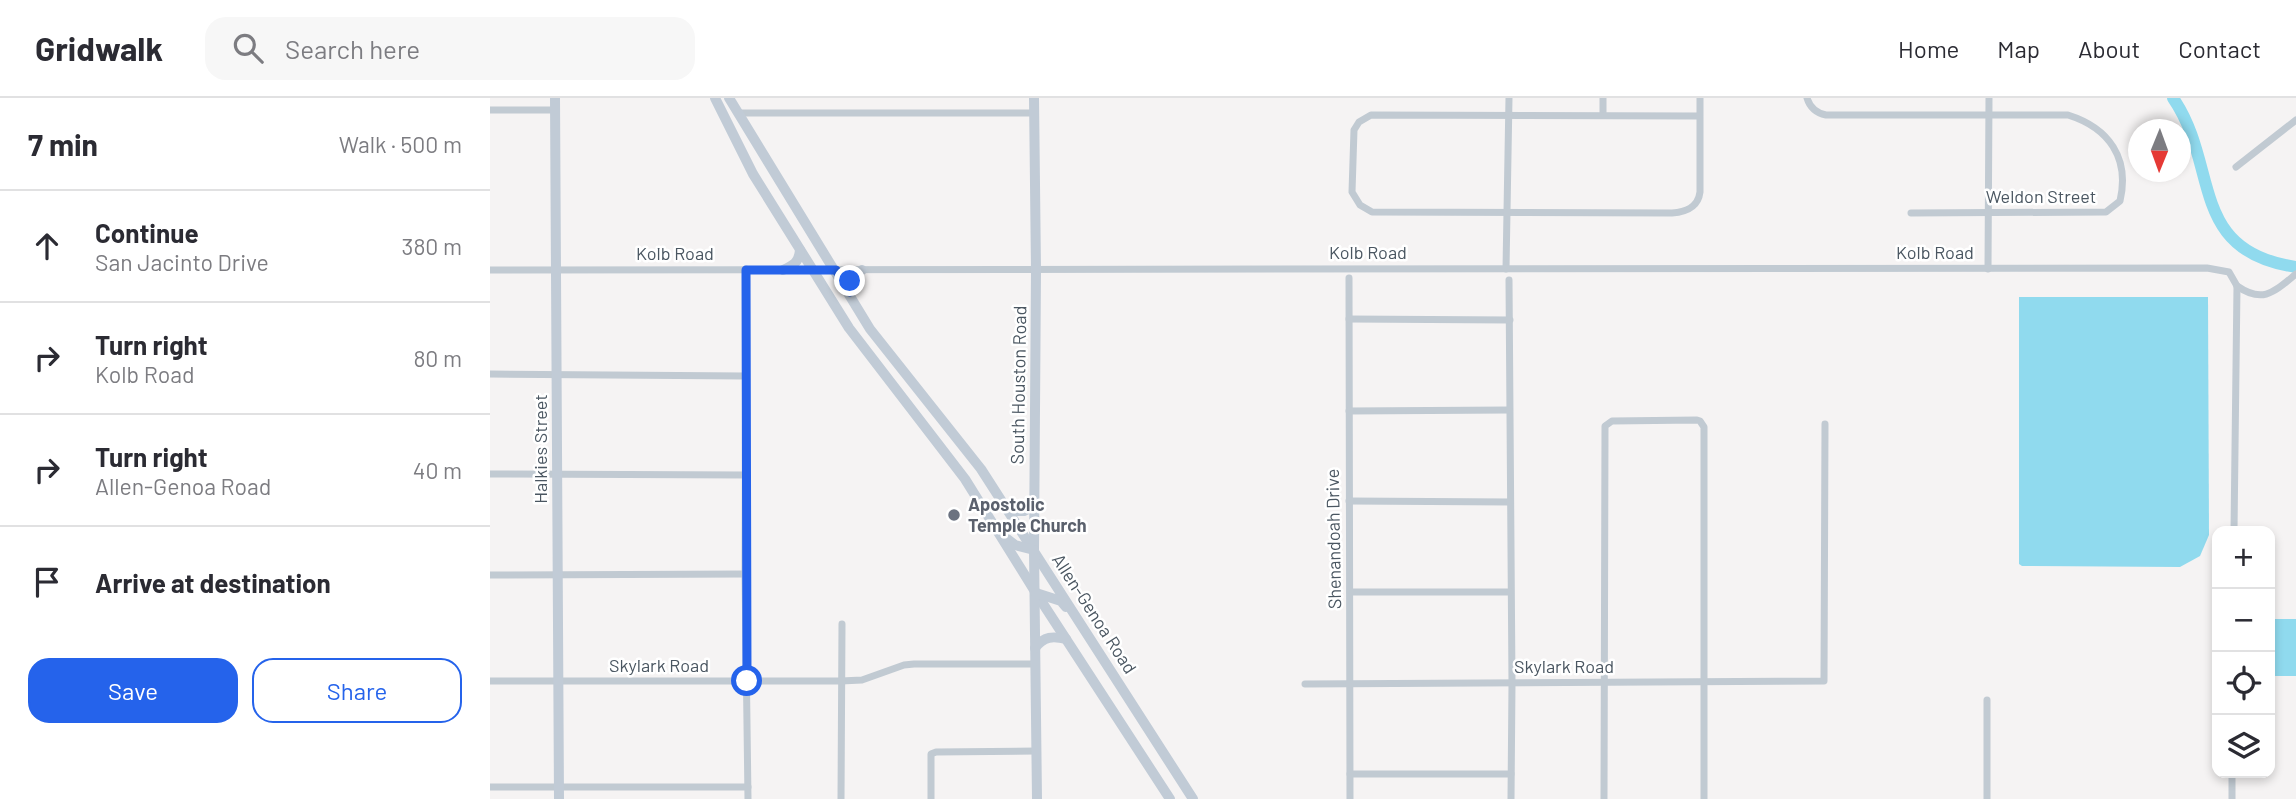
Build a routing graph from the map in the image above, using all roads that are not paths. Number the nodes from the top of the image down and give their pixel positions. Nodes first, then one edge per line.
1 (555, 98) edge
2 (715, 98) edge
3 (729, 98) edge
4 (1034, 98) edge
5 (1508, 98) edge
6 (1603, 98) edge
7 (1700, 98) edge
8 (1807, 98) edge
9 (1989, 98) edge
10 (490, 110) edge
11 (555, 110) junction
12 (738, 113) junction
13 (1034, 113) junction
14 (1508, 114) junction
15 (1989, 114) junction
16 (1603, 115) junction
17 (1700, 116) junction
18 (2296, 120) edge
19 (2236, 167) dead end
20 (1507, 212) junction
21 (1911, 212) dead end
22 (1989, 213) junction
23 (800, 250) junction
24 (1506, 269) junction
25 (1987, 269) junction
26 (490, 270) edge
27 (556, 270) junction
28 (746, 270) junction
29 (783, 270) junction
30 (862, 270) junction
31 (1036, 270) junction
32 (816, 274) junction
33 (839, 274) junction
34 (2296, 274) edge
35 (1349, 278) dead end
36 (1510, 280) dead end
37 (2236, 286) junction
38 (850, 292) junction
39 (1349, 319) junction
40 (1510, 320) junction
41 (906, 373) junction
42 (490, 374) edge
43 (557, 375) junction
44 (745, 376) junction
45 (892, 385) junction
46 (1509, 410) junction
47 (1349, 411) junction
48 (1825, 424) dead end
49 (981, 469) junction
50 (490, 474) edge
51 (557, 474) junction
52 (745, 475) junction
53 (965, 479) junction
54 (1349, 501) junction
55 (1510, 502) junction
56 (1034, 506) junction
57 (1009, 511) junction
58 (2234, 526) edge
59 (997, 530) junction
60 (1034, 550) junction
61 (745, 574) junction
62 (490, 575) edge
63 (558, 575) junction
64 (1350, 592) junction
65 (1510, 592) junction
66 (1036, 593) junction
67 (1076, 618) junction
68 (842, 624) dead end
69 (1066, 639) junction
70 (1035, 648) junction
71 (1035, 664) junction
72 (490, 681) edge
73 (747, 681) junction
74 (841, 681) junction
75 (558, 682) junction
76 (1705, 682) junction
77 (1119, 683) junction
78 (1512, 683) junction
79 (1604, 683) junction
80 (1305, 684) dead end
81 (1351, 684) junction
82 (1102, 693) junction
83 (1987, 700) dead end
84 (1036, 751) junction
85 (1350, 774) junction
86 (1511, 774) junction
87 (2232, 778) edge
88 (490, 787) edge
89 (748, 787) junction
90 (559, 788) junction
91 (559, 799) edge
92 (748, 799) edge
93 (841, 799) edge
94 (931, 799) edge
95 (1037, 799) edge
96 (1170, 799) edge
97 (1193, 799) edge
98 (1350, 799) edge
99 (1511, 799) edge
100 (1604, 799) edge
101 (1704, 799) edge
102 (1987, 799) edge
103 (2232, 799) edge

1 - 11 main road, Halkies Street
2 - 23 main road, Allen-Genoa Road
3 - 12 main road, Allen-Genoa Road
4 - 13 main road, South Houston Road
5 - 14 street
6 - 16 street
7 - 17 street
8 - 15 street, Weldon Street
9 - 15 street
10 - 11 street
11 - 27 main road, Halkies Street
12 - 13 street
12 - 33 main road, Allen-Genoa Road
13 - 31 main road, South Houston Road
14 - 16 street
14 - 20 street
14 - 20 street
15 - 22 street
15 - 22 street, Weldon Street
16 - 17 street
17 - 20 street
18 - 19 street
20 - 24 street
21 - 22 street, Weldon Street
22 - 25 street
23 - 29 main road
23 - 32 main road, Allen-Genoa Road
24 - 25 street, Kolb Road
24 - 31 street, Kolb Road
25 - 37 street, Kolb Road
26 - 27 street, Kolb Road
27 - 28 street, Kolb Road
27 - 43 main road, Halkies Street
28 - 29 street, Kolb Road
28 - 44 street
29 - 32 street, Kolb Road
30 - 31 street, Kolb Road
30 - 33 street, Kolb Road
30 - 38 main road
31 - 56 main road, South Houston Road
32 - 33 street, Kolb Road
32 - 45 main road, Allen-Genoa Road
33 - 38 main road, Allen-Genoa Road
34 - 37 street
35 - 39 street, Shenandoah Drive
36 - 40 street
37 - 58 street
38 - 41 main road, Allen-Genoa Road
39 - 40 street
39 - 47 street, Shenandoah Drive
40 - 46 street
41 - 45 main road
41 - 49 main road, Allen-Genoa Road
42 - 43 street
43 - 44 street
43 - 51 main road, Halkies Street
44 - 52 street
45 - 53 main road, Allen-Genoa Road
46 - 47 street
46 - 55 street
47 - 54 street, Shenandoah Drive
48 - 76 street, Skylark Road
49 - 53 main road
49 - 57 main road, Allen-Genoa Road
50 - 51 street
51 - 52 street
51 - 63 main road, Halkies Street
52 - 61 street
53 - 59 main road, Allen-Genoa Road
54 - 55 street
54 - 64 street, Shenandoah Drive
55 - 65 street
56 - 57 main road
56 - 60 main road, South Houston Road
57 - 60 main road, Allen-Genoa Road
59 - 60 main road
59 - 66 main road, Allen-Genoa Road
60 - 66 main road, South Houston Road
60 - 67 main road, Allen-Genoa Road
61 - 63 street
61 - 73 street
62 - 63 street
63 - 75 main road, Halkies Street
64 - 65 street
64 - 81 street, Shenandoah Drive
65 - 78 street
66 - 67 main road
66 - 69 main road, Allen-Genoa Road
66 - 70 main road, South Houston Road
67 - 77 main road, Allen-Genoa Road
68 - 74 street
69 - 70 main road
69 - 82 main road, Allen-Genoa Road
70 - 71 main road, South Houston Road
71 - 74 street, Skylark Road
71 - 84 main road, South Houston Road
72 - 75 street, Skylark Road
73 - 74 street, Skylark Road
73 - 75 street, Skylark Road
73 - 89 street
74 - 93 street
75 - 90 main road, Halkies Street
76 - 79 street, Skylark Road
76 - 79 street
76 - 101 street
77 - 82 main road
77 - 97 main road, Allen-Genoa Road
78 - 79 street, Skylark Road
78 - 81 street, Skylark Road
78 - 86 street
79 - 100 street
80 - 81 street, Skylark Road
81 - 85 street, Shenandoah Drive
82 - 96 main road, Allen-Genoa Road
83 - 102 street
84 - 94 street
84 - 95 main road, South Houston Road
85 - 86 street
85 - 98 street, Shenandoah Drive
86 - 99 street
87 - 103 street
88 - 90 street
89 - 90 street
89 - 92 street
90 - 91 main road, Halkies Street

